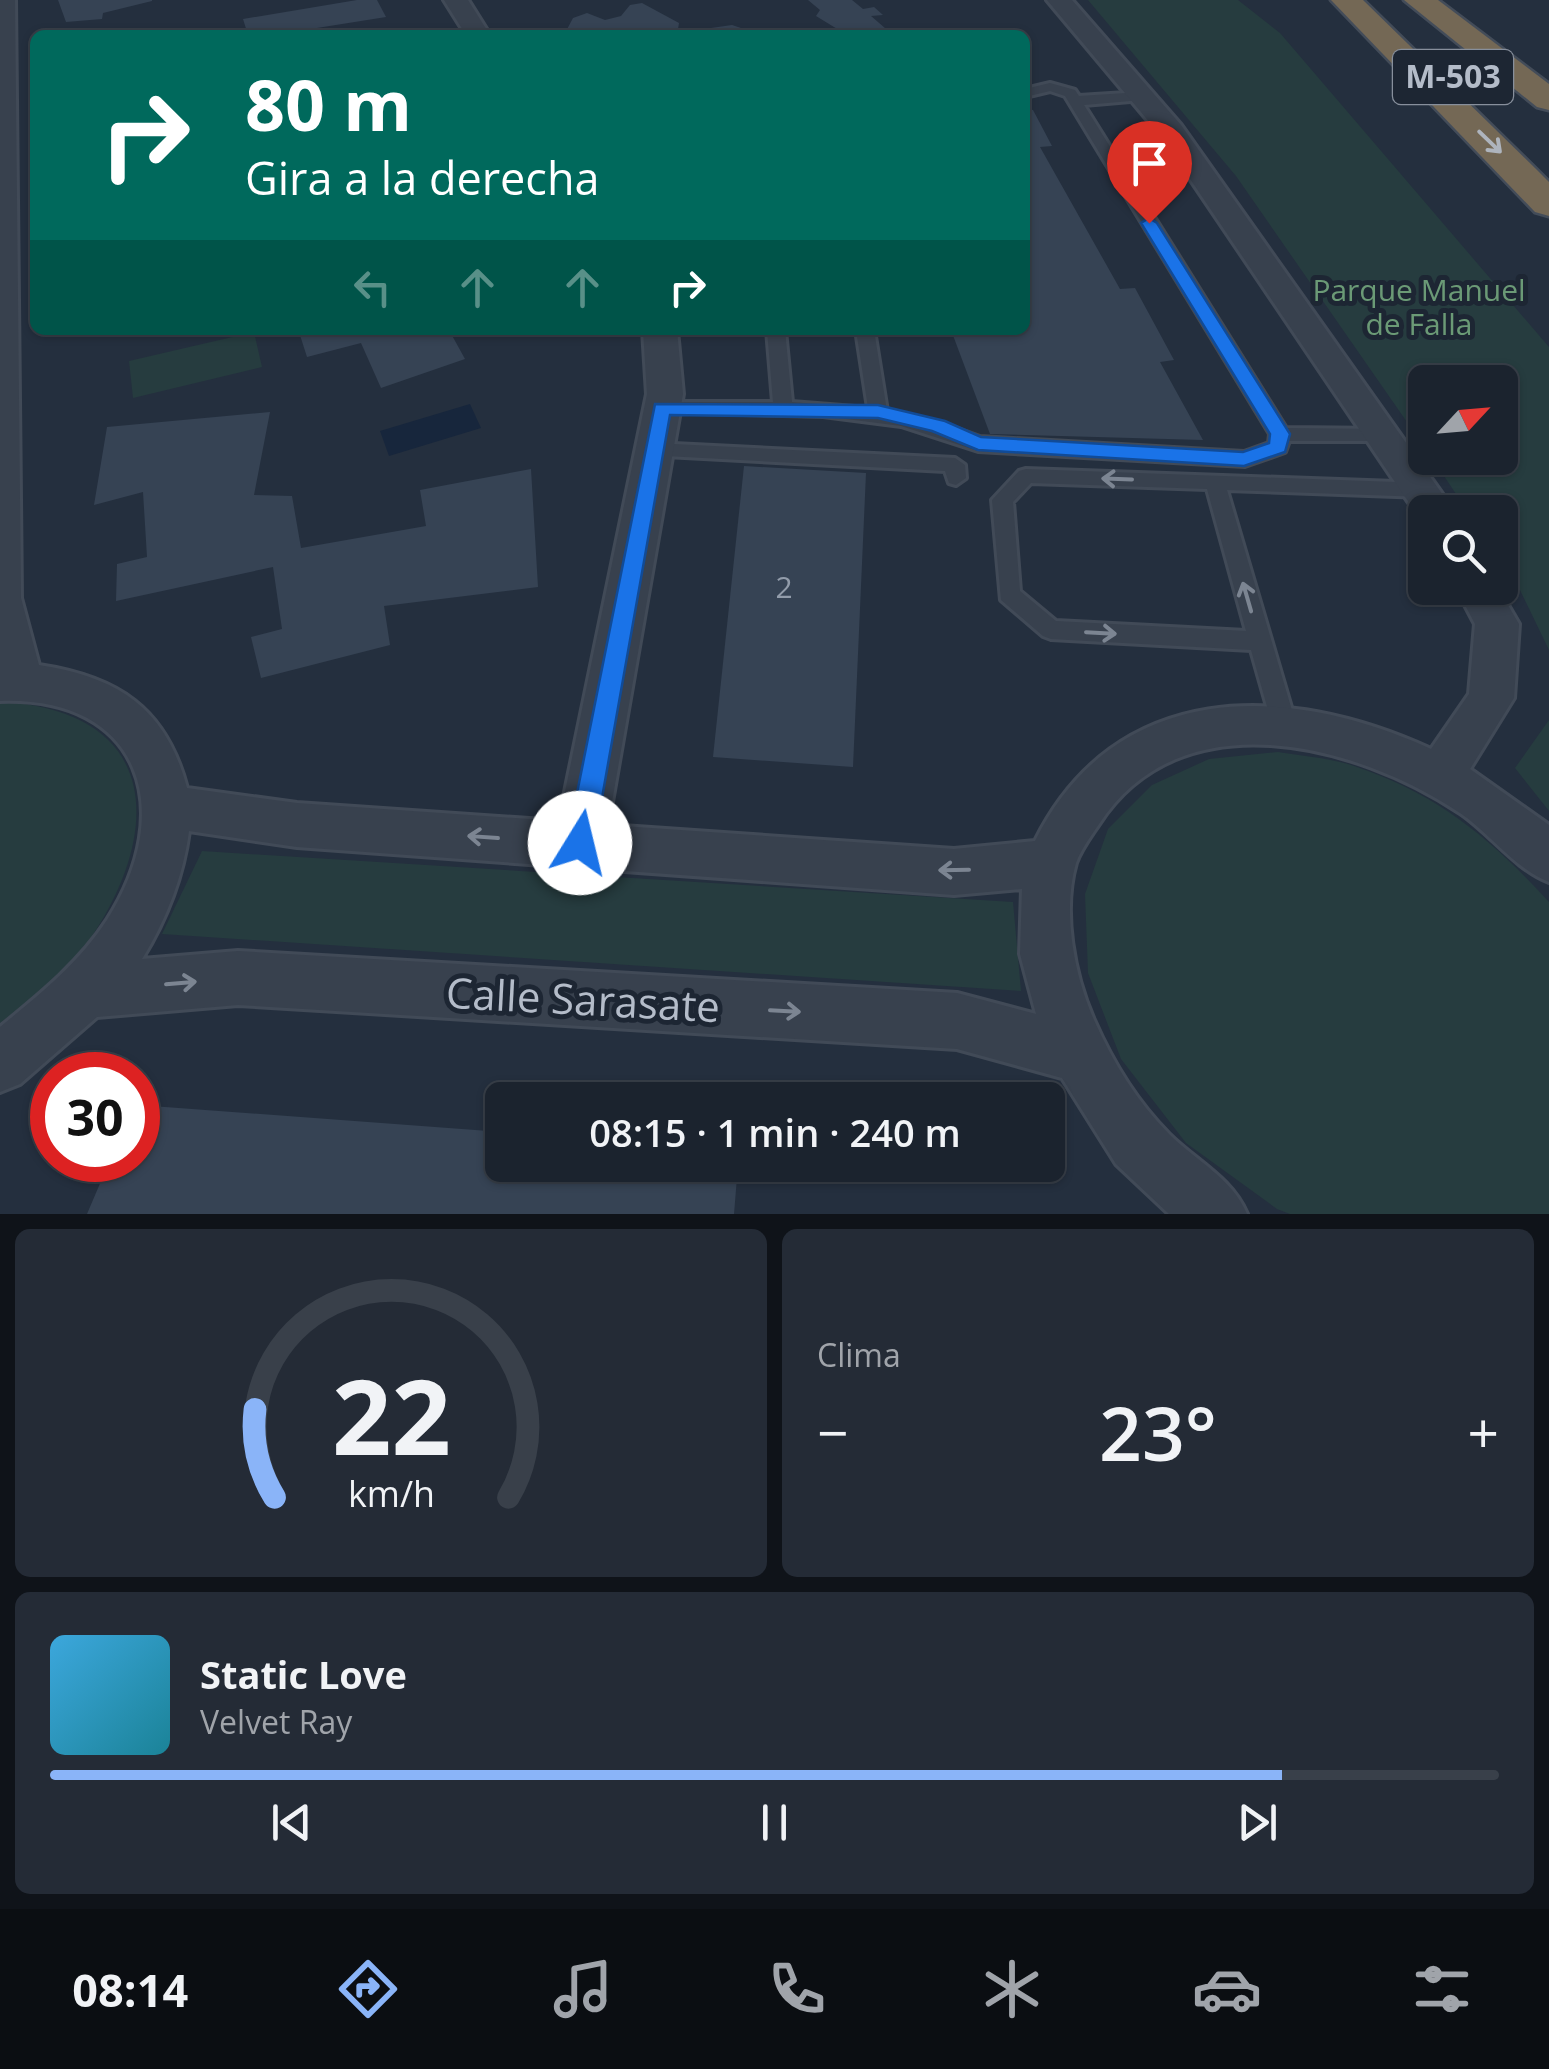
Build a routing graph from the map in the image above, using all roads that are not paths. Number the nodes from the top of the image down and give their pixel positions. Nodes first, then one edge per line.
1 (3, 0) edge
2 (456, 0) edge
3 (1059, 0) edge
4 (1346, 0) edge
5 (1354, 0) edge
6 (1419, 0) edge
7 (1439, 0) edge
8 (475, 30) edge
9 (1469, 37) junction
10 (1030, 92) edge
11 (1142, 96) junction
12 (1549, 100) edge
13 (1074, 101) junction
14 (1549, 158) edge
15 (1549, 204) edge
16 (660, 335) edge
17 (776, 335) edge
18 (865, 335) edge
19 (662, 408) junction
20 (783, 408) junction
21 (878, 412) junction
22 (1280, 434) junction
23 (1386, 436) junction
24 (654, 450) junction
25 (956, 478) dead end
26 (1215, 482) junction
27 (1426, 495) edge
28 (1408, 499) edge
29 (1486, 605) edge
30 (1260, 641) junction
31 (10, 682) edge
32 (1284, 724) junction
33 (1440, 774) junction
34 (168, 807) junction
35 (580, 843) junction
36 (1549, 859) edge
37 (1051, 863) junction
38 (84, 991) junction
39 (1078, 1054) junction
40 (0, 1064) edge
41 (1216, 1214) edge

1 - 31 street
2 - 8 street
3 - 11 street
4 -> 15 highway
5 - 14 highway, M-503
6 - 9 highway, M-503
7 - 9 highway
9 - 12 highway, M-503
10 - 13 lane
11 - 13 lane
11 - 23 street
13 - 22 lane
16 - 19 street
17 - 20 lane
18 - 21 lane
19 - 20 lane
19 - 24 street
20 - 21 lane
21 - 22 lane
22 - 23 lane
23 - 27 street
24 - 25 lane
24 - 35 street
26 - 28 lane
30 -> 26 lane
26 -> 30 lane
29 - 33 street
30 - 32 lane
31 - 34 street
32 - 33 street
32 - 37 street
33 - 36 street
35 -> 34 street
34 - 38 street
37 -> 35 street
37 - 39 street
38 -> 39 street, Calle Sarasate
38 - 40 street
39 - 41 street

